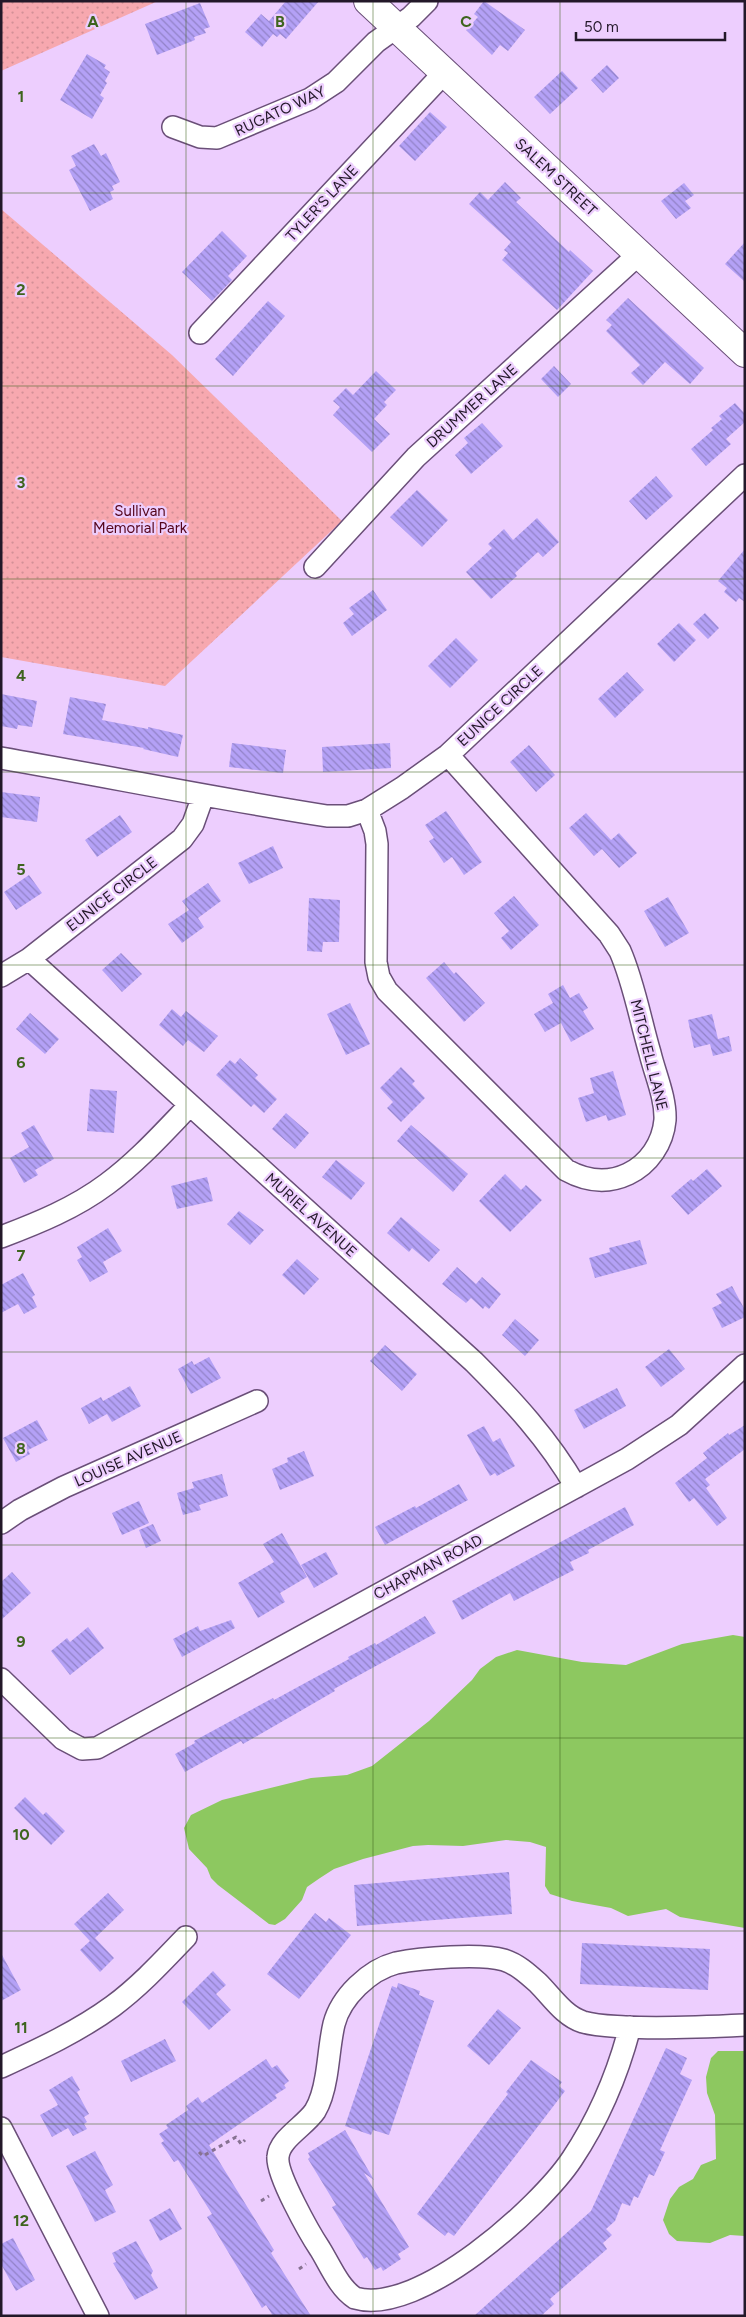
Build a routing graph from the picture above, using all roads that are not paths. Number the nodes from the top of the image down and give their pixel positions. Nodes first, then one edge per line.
1 (368, 1) edge
2 (427, 1) edge
3 (396, 27) junction
4 (444, 73) junction
5 (173, 127) dead end
6 (639, 254) junction
7 (200, 333) dead end
8 (745, 353) edge
9 (745, 475) edge
10 (315, 567) dead end
11 (448, 754) junction
12 (1, 758) edge
13 (203, 796) junction
14 (367, 810) junction
15 (29, 959) junction
16 (1, 976) edge
17 (190, 1106) junction
18 (1, 1237) edge
19 (745, 1365) edge
20 (257, 1401) dead end
21 (576, 1487) junction
22 (1, 1523) edge
23 (1, 1679) edge
24 (186, 1937) dead end
25 (745, 2025) edge
26 (630, 2028) junction
27 (1, 2067) edge
28 (1, 2128) edge
29 (98, 2316) edge

1 - 3 main road, SALEM STREET
2 - 3 street, RUGATO WAY
3 - 4 main road, SALEM STREET
3 - 5 street, RUGATO WAY
4 - 6 main road, SALEM STREET
4 - 7 street, TYLER'S LANE
6 - 8 main road, SALEM STREET
6 - 10 street, DRUMMER LANE
9 - 11 street, EUNICE CIRCLE
11 - 14 street, EUNICE CIRCLE
11 - 14 street, MITCHELL LANE
12 - 13 street, EUNICE CIRCLE
13 - 14 street, EUNICE CIRCLE
13 - 15 street, EUNICE CIRCLE
15 - 16 street, EUNICE CIRCLE
15 - 17 street, MURIEL AVENUE
17 - 18 street
17 - 21 street, MURIEL AVENUE
19 - 21 street, CHAPMAN ROAD
20 - 22 street, LOUISE AVENUE
21 - 23 street, CHAPMAN ROAD
24 - 27 street
25 - 26 street
26 - 26 street
28 - 29 street

